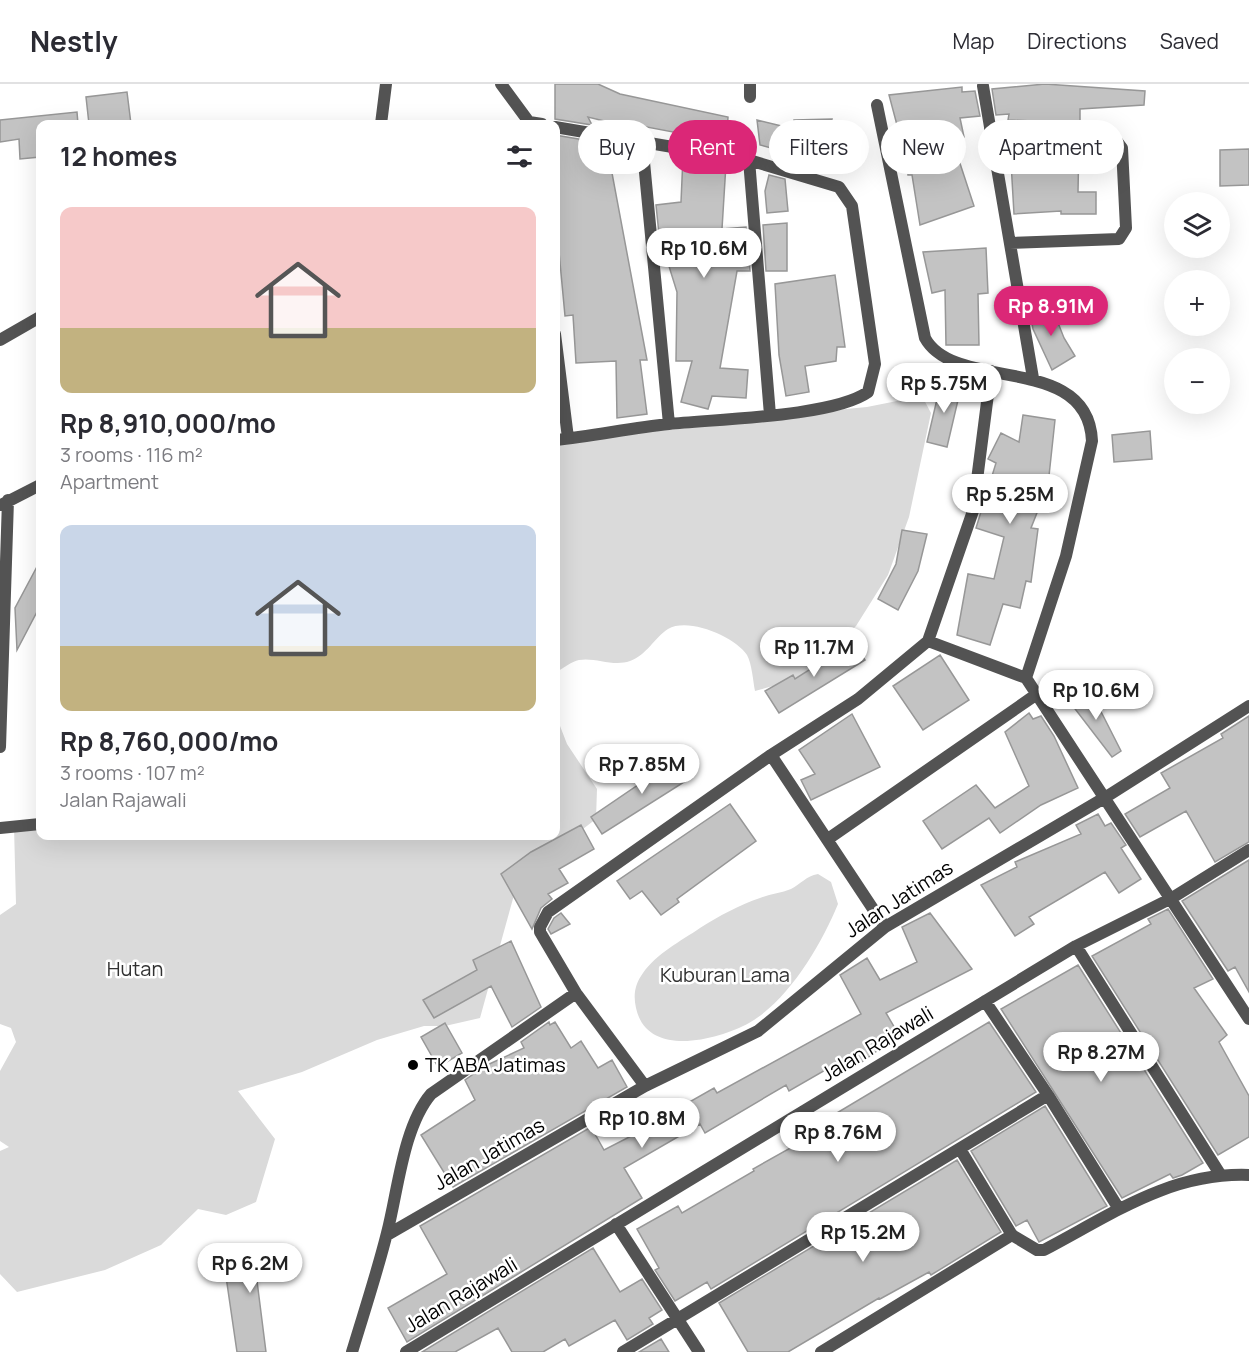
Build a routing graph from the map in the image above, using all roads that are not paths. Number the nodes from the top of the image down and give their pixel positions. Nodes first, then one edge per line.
1 (386, 84) edge
2 (501, 84) edge
3 (750, 84) edge
4 (983, 86) dead end
5 (750, 97) dead end
6 (877, 105) dead end
7 (382, 120) edge
8 (527, 120) edge
9 (989, 120) edge
10 (560, 128) edge
11 (578, 131) edge
12 (757, 162) edge
13 (645, 174) edge
14 (750, 174) edge
15 (998, 174) edge
16 (1123, 174) edge
17 (1010, 243) junction
18 (36, 319) edge
19 (0, 340) edge
20 (991, 371) junction
21 (1033, 378) junction
22 (770, 416) junction
23 (560, 422) edge
24 (669, 424) junction
25 (561, 439) edge
26 (36, 487) edge
27 (4, 503) edge
28 (928, 641) junction
29 (1026, 678) junction
30 (1038, 694) junction
31 (1249, 706) edge
32 (0, 747) edge
33 (771, 755) junction
34 (1106, 797) junction
35 (36, 824) edge
36 (0, 828) edge
37 (828, 839) junction
38 (1249, 850) edge
39 (1172, 898) junction
40 (885, 927) junction
41 (1076, 946) junction
42 (576, 993) junction
43 (985, 1001) junction
44 (1249, 1019) edge
45 (645, 1086) junction
46 (1048, 1095) junction
47 (960, 1149) junction
48 (1220, 1174) junction
49 (1249, 1175) edge
50 (1119, 1209) junction
51 (616, 1224) junction
52 (387, 1234) junction
53 (1012, 1235) junction
54 (677, 1319) junction
55 (352, 1352) edge
56 (406, 1352) edge
57 (623, 1352) edge
58 (699, 1352) edge
59 (821, 1352) edge

1 - 7 street
2 - 8 street
3 - 5 street
4 - 9 street
6 - 20 street
10 - 11 street
12 - 22 street
13 - 24 street
14 - 22 street
15 - 17 street
16 - 17 street
17 - 21 street
18 - 19 street
20 - 21 street
20 - 28 street
21 - 29 street
22 - 24 street
23 - 25 street
24 - 25 street
26 - 27 street
27 - 32 street
28 - 29 street
28 - 33 street
29 - 30 street
30 - 34 street
30 - 37 street
31 - 34 street, Jalan Jatimas
33 - 37 street
33 - 42 street
34 - 39 street
34 - 40 street, Jalan Jatimas
35 - 36 street
37 - 40 street
38 - 39 street, Jalan Rajawali
39 - 41 street, Jalan Rajawali
39 - 44 street
40 - 45 street, Jalan Jatimas
41 - 43 street, Jalan Rajawali
41 - 48 street
42 - 45 street
42 - 52 street
43 - 46 street
43 - 51 street, Jalan Rajawali
45 - 52 street, Jalan Jatimas
46 - 47 street
46 - 50 street
47 - 53 street
47 - 54 street
48 - 49 street
48 - 50 street
50 - 53 street
51 - 54 street
51 - 56 street, Jalan Rajawali
52 - 55 street
53 - 59 street
54 - 57 street
54 - 58 street

